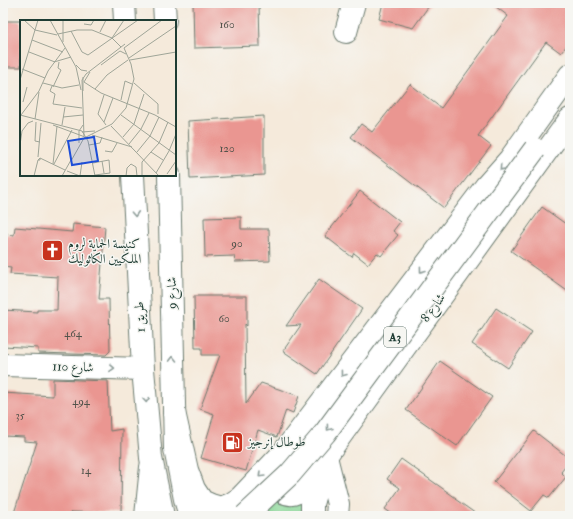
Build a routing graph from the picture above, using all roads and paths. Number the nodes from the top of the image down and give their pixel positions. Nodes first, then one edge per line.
1 (124, 3) edge
2 (164, 3) edge
3 (354, 3) edge
4 (125, 20) edge
5 (165, 20) edge
6 (346, 32) dead end
7 (568, 78) edge
8 (570, 119) edge
9 (133, 176) edge
10 (169, 176) edge
11 (3, 364) edge
12 (143, 369) junction
13 (174, 412) junction
14 (329, 452) junction
15 (282, 454) junction
16 (312, 510) edge
17 (150, 516) edge
18 (190, 516) edge
19 (245, 516) edge
20 (337, 516) edge

1 - 4 main road
2 - 5 main road
3 - 6 main road
7 -> 15 main road
7 -> 19 main road, A3, bridge
8 - 14 main road, شارع 8 / A3
9 -> 12 main road, طريق 1
13 -> 10 main road, شارع 9
11 -> 12 main road, شارع 110
12 -> 17 main road, طريق 1
15 -> 13 main road
13 - 18 main road
14 - 15 main road
14 - 16 main road, شارع 8 / A3
14 - 20 main road

